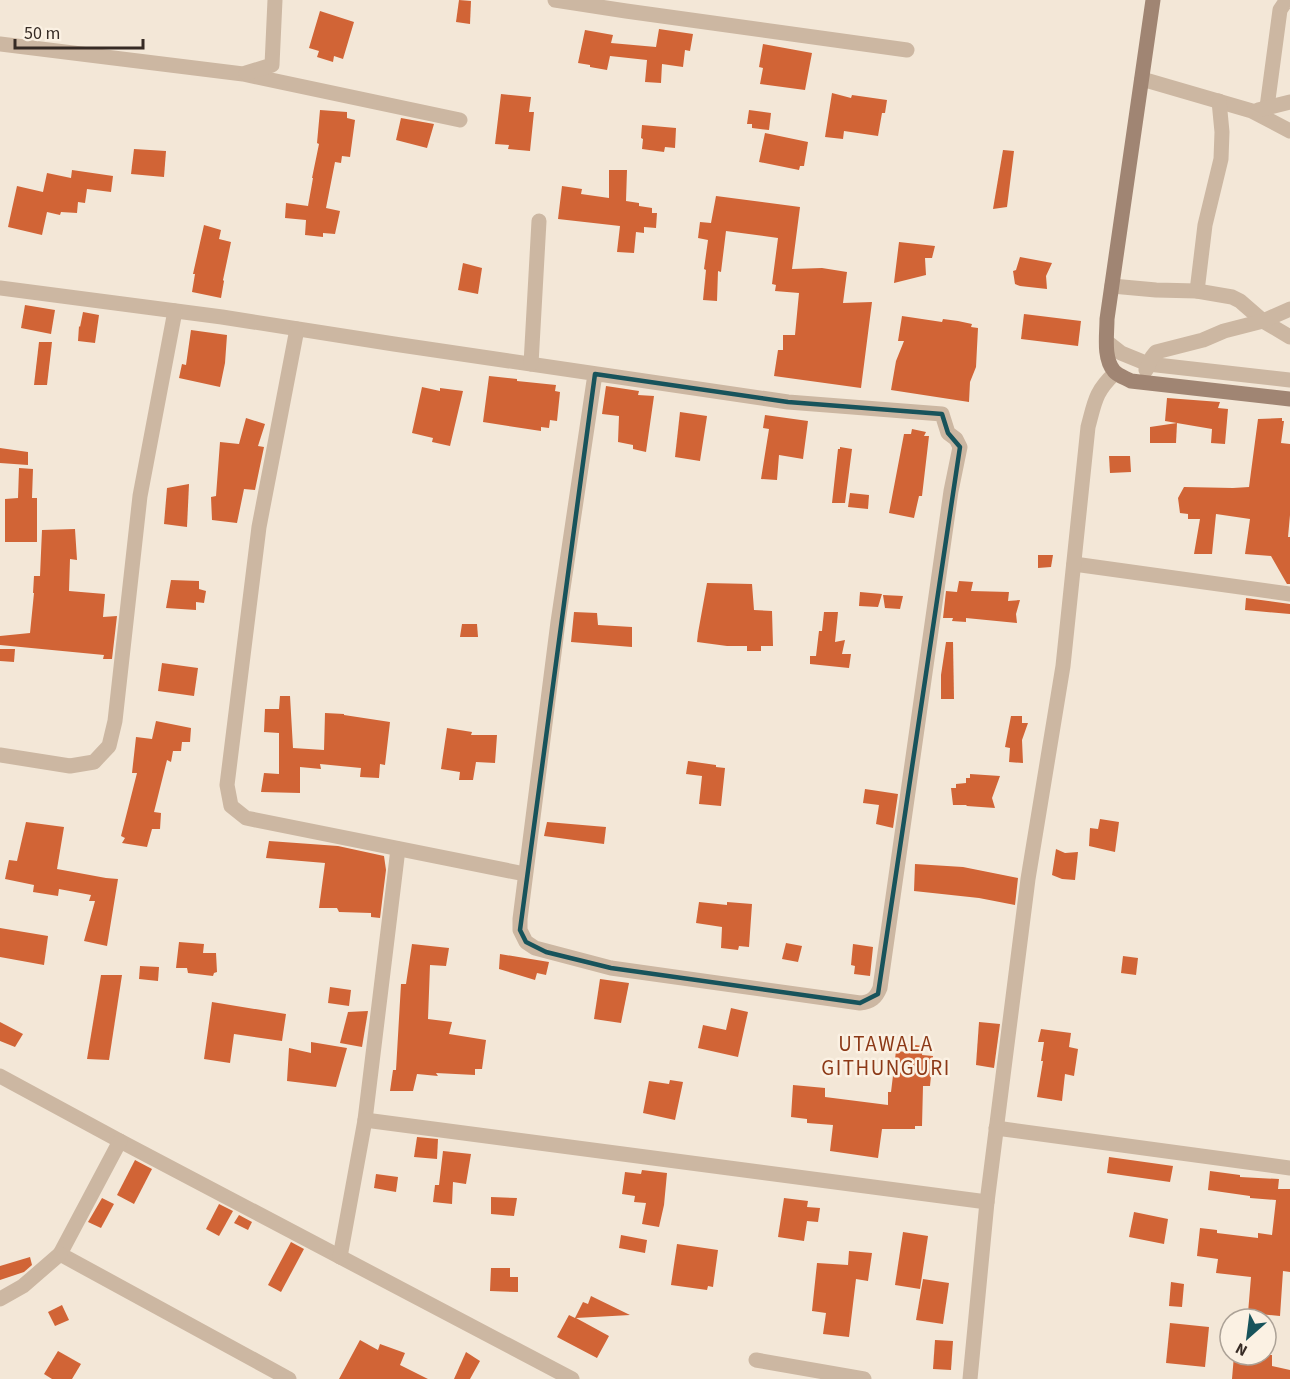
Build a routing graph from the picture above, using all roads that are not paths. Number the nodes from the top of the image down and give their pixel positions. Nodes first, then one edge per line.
1 (275, 0) edge
2 (555, 0) edge
3 (1153, 0) edge
4 (1290, 0) edge
5 (0, 44) edge
6 (907, 50) dead end
7 (243, 74) junction
8 (1142, 80) junction
9 (1219, 101) junction
10 (1290, 102) edge
11 (1259, 109) junction
12 (460, 120) dead end
13 (1290, 131) edge
14 (538, 221) dead end
15 (1112, 286) junction
16 (0, 288) edge
17 (1197, 291) junction
18 (1290, 309) edge
19 (175, 311) junction
20 (1263, 321) junction
21 (297, 329) junction
22 (1290, 337) edge
23 (1107, 342) junction
24 (531, 364) junction
25 (1148, 364) junction
26 (1115, 373) junction
27 (595, 374) junction
28 (1290, 380) edge
29 (1142, 382) junction
30 (1290, 399) edge
31 (1074, 564) junction
32 (1290, 594) edge
33 (0, 755) edge
34 (398, 849) junction
35 (525, 874) junction
36 (0, 1076) edge
37 (365, 1120) junction
38 (996, 1128) junction
39 (120, 1141) junction
40 (1290, 1168) edge
41 (987, 1202) junction
42 (60, 1254) junction
43 (340, 1257) junction
44 (0, 1299) edge
45 (756, 1360) dead end
46 (290, 1379) edge
47 (572, 1379) edge
48 (864, 1379) edge
49 (970, 1379) edge

1 - 7 street
2 - 6 street
3 - 8 street
4 - 11 street
5 - 7 street
7 - 12 street
8 - 9 street
8 - 15 street
9 - 11 street
9 - 17 street
10 - 11 street
11 - 13 street
14 - 24 street
15 - 17 street
15 - 23 street
16 - 19 street
17 - 20 street
18 - 20 street
19 - 21 street
19 - 33 street
20 - 22 street
20 - 25 street
21 - 24 street
21 - 34 street
23 - 25 street
23 - 26 street
24 - 27 street
25 - 28 street
25 - 29 street
26 - 29 street
26 - 31 street
27 - 35 street
27 - 35 street
29 - 30 street
31 - 32 street
31 - 38 street
34 - 35 street
34 - 37 street
36 - 39 street
37 - 41 street
37 - 43 street
38 - 40 street
38 - 41 street
39 - 42 street
39 - 43 street
41 - 49 street
42 - 44 street
42 - 46 street
43 - 47 street
45 - 48 street

